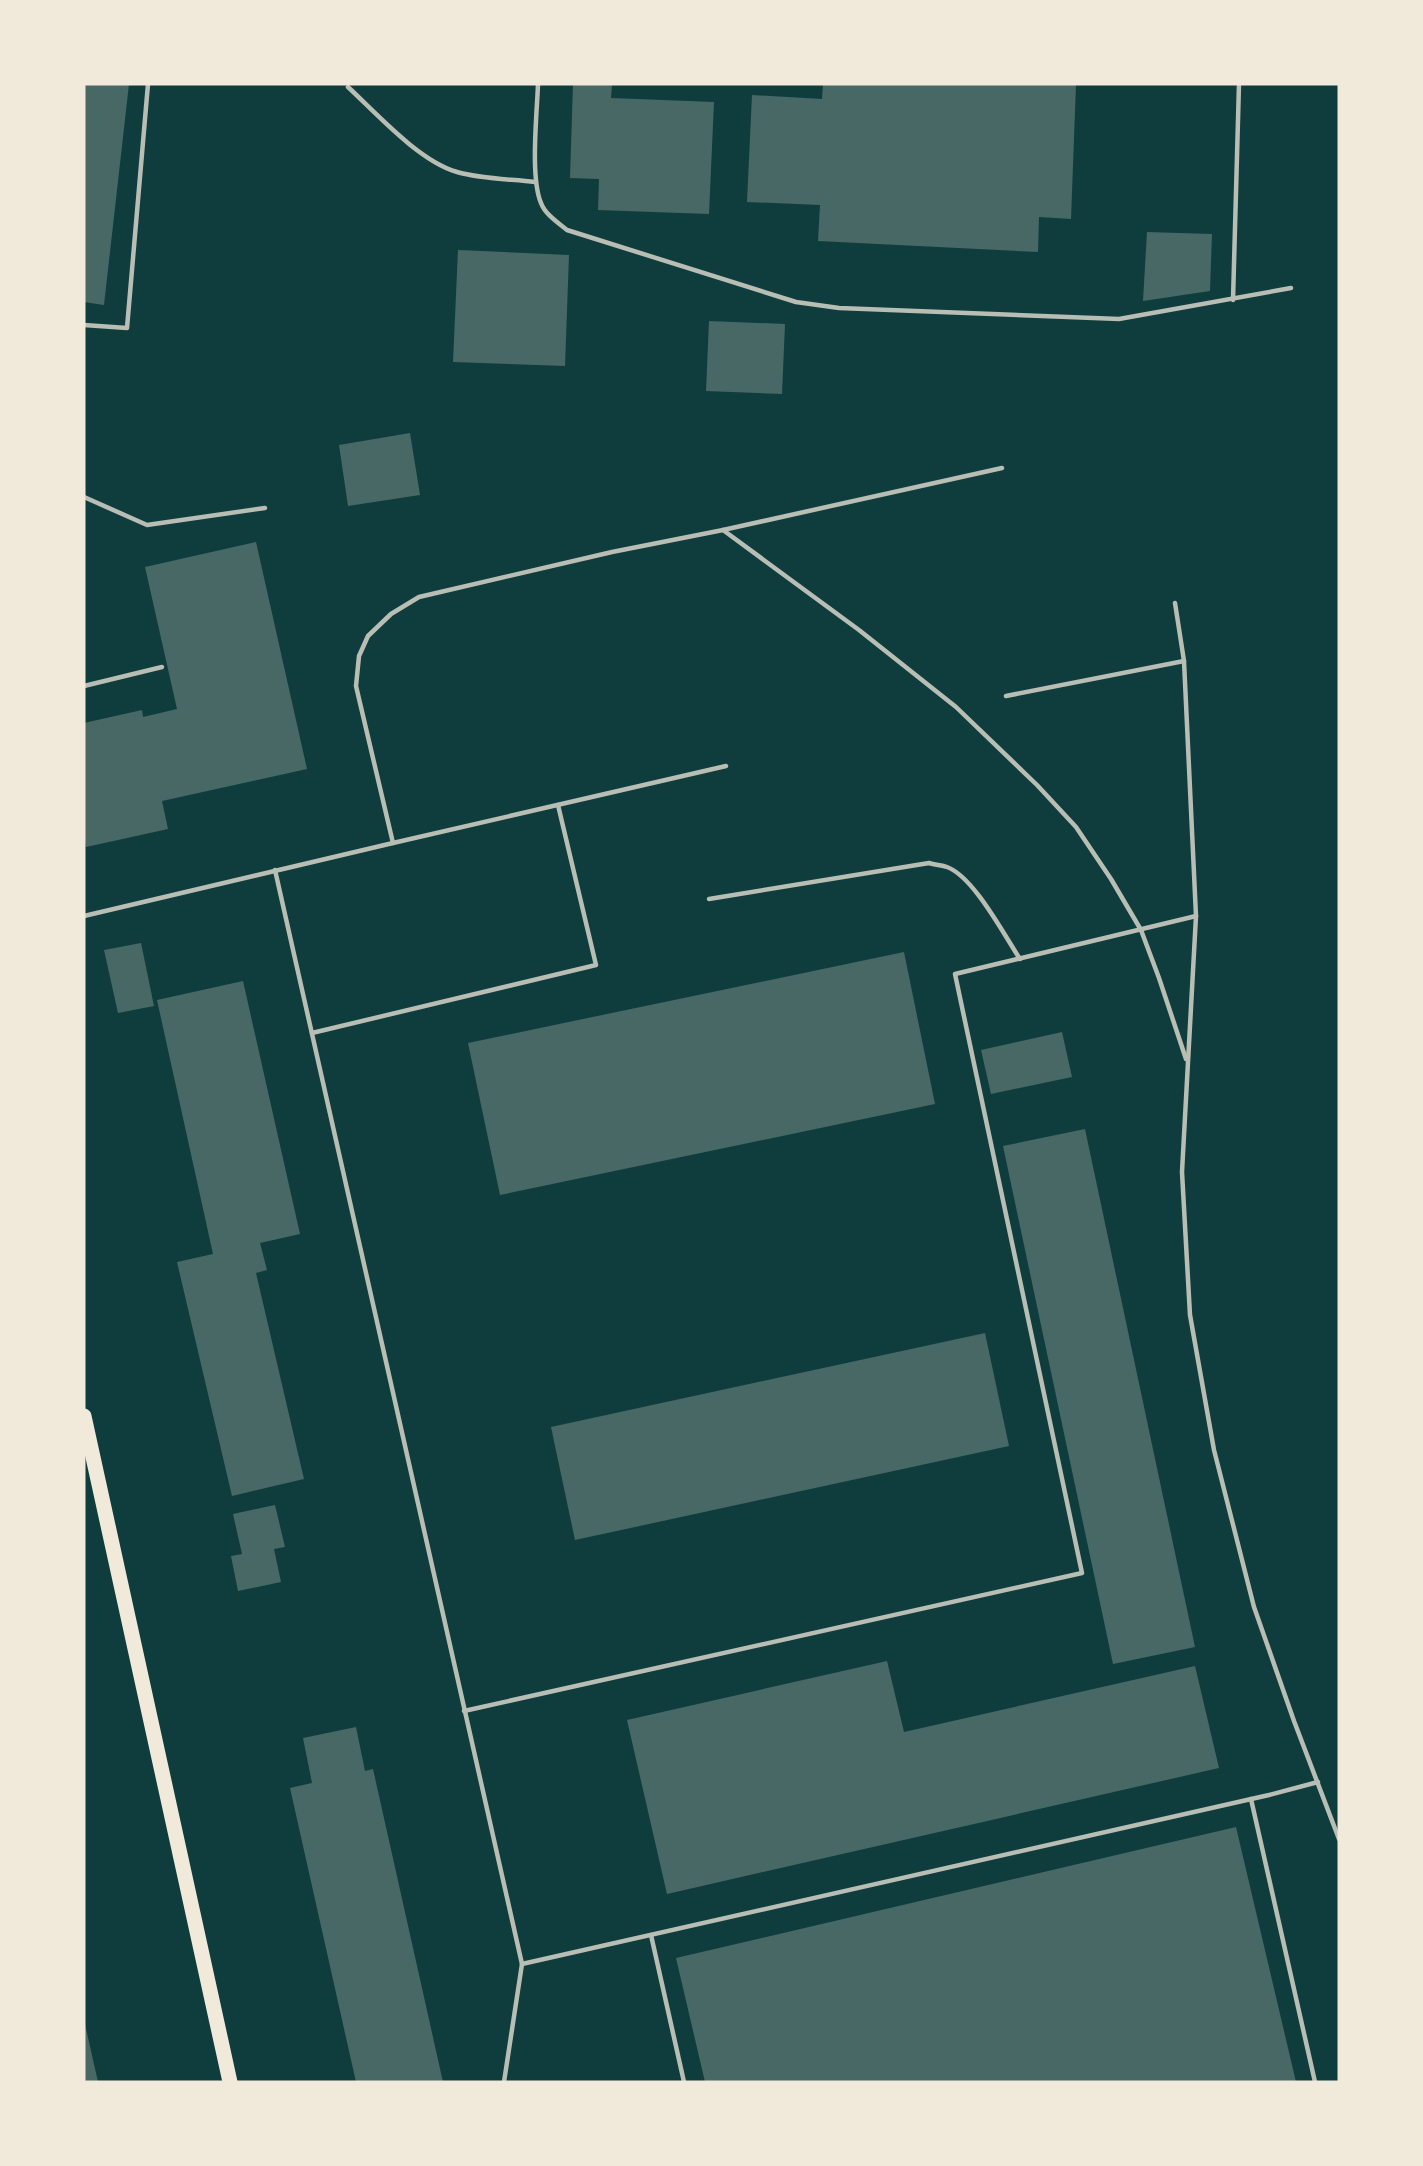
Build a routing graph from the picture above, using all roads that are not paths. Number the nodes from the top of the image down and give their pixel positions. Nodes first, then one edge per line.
1 (148, 84) edge
2 (538, 84) edge
3 (1239, 84) edge
4 (348, 87) dead end
5 (535, 182) junction
6 (1291, 288) dead end
7 (1233, 300) junction
8 (84, 325) edge
9 (1002, 468) dead end
10 (84, 497) edge
11 (265, 508) dead end
12 (723, 530) junction
13 (1175, 603) dead end
14 (1184, 661) junction
15 (162, 667) dead end
16 (84, 686) edge
17 (1006, 696) dead end
18 (726, 766) dead end
19 (558, 805) junction
20 (393, 843) junction
21 (275, 870) junction
22 (709, 899) dead end
23 (84, 916) edge
24 (1196, 916) junction
25 (1141, 930) junction
26 (1020, 959) junction
27 (312, 1033) junction
28 (1187, 1063) junction
29 (84, 1416) edge
30 (464, 1711) junction
31 (1318, 1782) junction
32 (1251, 1799) junction
33 (1339, 1839) edge
34 (651, 1935) junction
35 (522, 1964) junction
36 (230, 2082) edge
37 (504, 2082) edge
38 (684, 2082) edge
39 (1315, 2082) edge

1 - 8 lane
2 - 5 lane
3 - 7 lane
4 - 5 lane
5 - 7 lane
6 - 7 lane
9 - 12 lane
10 - 11 lane
12 - 20 lane
12 - 25 lane
13 - 14 lane
14 - 17 lane
14 - 24 lane
15 - 16 lane
18 - 19 lane
19 - 20 lane
19 - 27 lane
20 - 21 lane
21 - 23 lane
21 - 27 lane
22 - 26 lane
24 - 25 lane
24 - 28 lane
25 - 26 lane
25 - 28 lane
26 - 30 lane
27 - 30 lane
28 - 31 lane
29 - 36 main road
30 - 35 lane
31 - 32 lane
31 - 33 lane
32 - 34 lane
32 - 39 lane
34 - 35 lane
34 - 38 lane
35 - 37 lane

